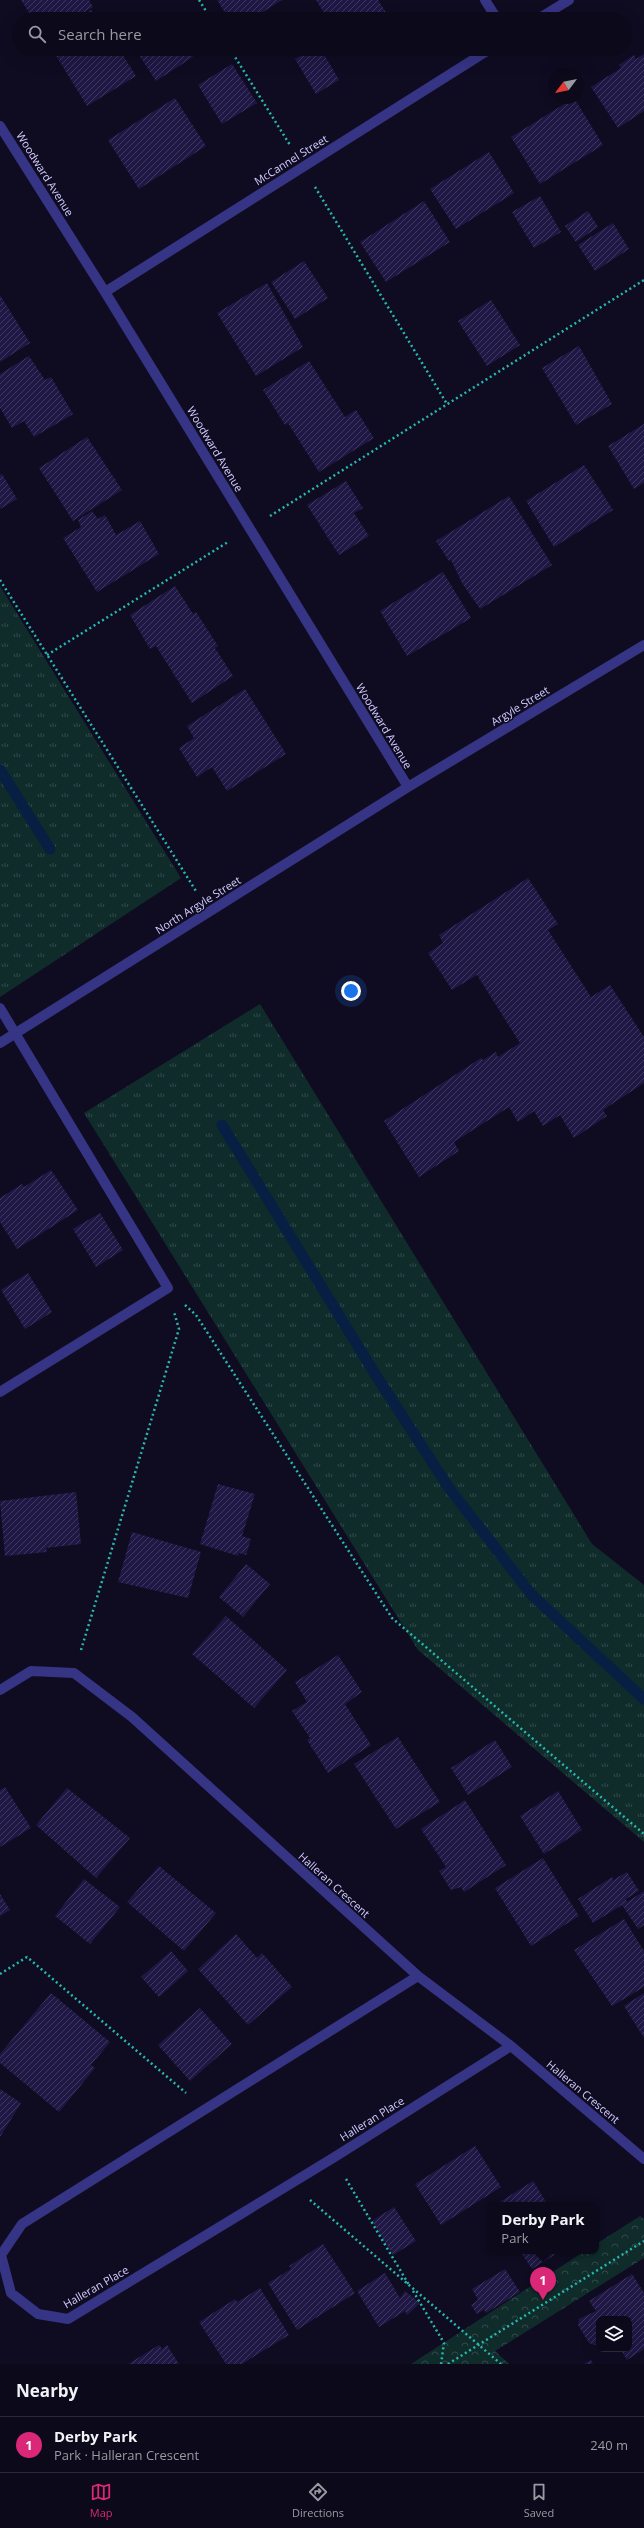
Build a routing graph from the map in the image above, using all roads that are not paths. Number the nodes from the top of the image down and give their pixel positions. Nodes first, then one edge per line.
1 (485, 0) edge
2 (569, 0) edge
3 (493, 12) edge
4 (549, 12) edge
5 (479, 56) edge
6 (0, 126) edge
7 (105, 292) junction
8 (644, 645) edge
9 (408, 788) junction
10 (0, 1008) edge
11 (16, 1033) junction
12 (0, 1043) edge
13 (0, 1392) edge
14 (0, 1690) edge
15 (418, 1976) junction
16 (511, 2046) junction
17 (644, 2159) edge

1 - 3 street
2 - 4 street
5 - 7 street, McCannel Street
6 - 7 street, Woodward Avenue
7 - 9 street, Woodward Avenue
8 - 9 street, Argyle Street
9 - 11 street, North Argyle Street
10 - 11 street
11 - 12 street, North Argyle Street
11 - 13 street
14 - 15 street, Halleran Crescent
15 - 16 street, Halleran Crescent
15 - 16 street, Halleran Place
16 - 17 street, Halleran Crescent

